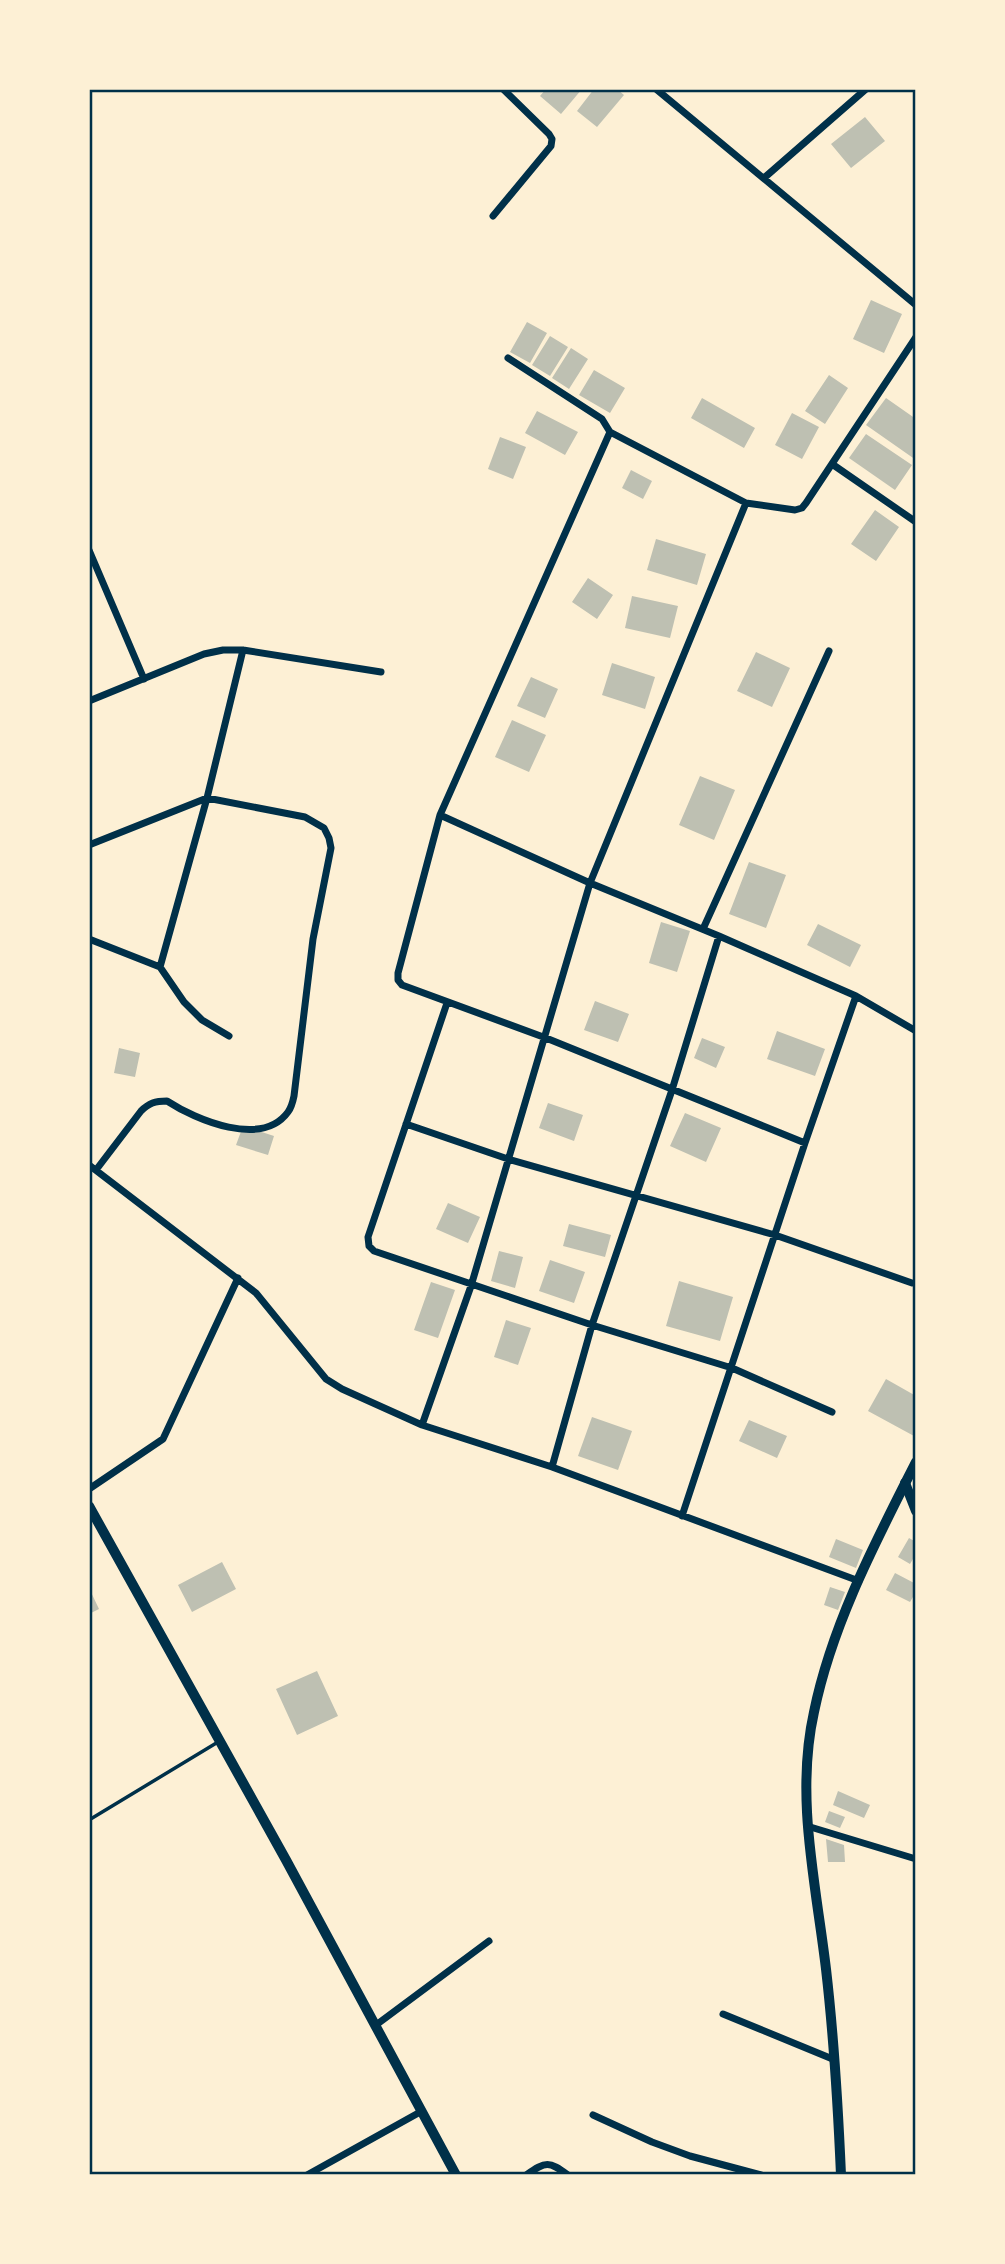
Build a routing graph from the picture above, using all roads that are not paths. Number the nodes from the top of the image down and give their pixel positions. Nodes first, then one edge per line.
1 (503, 89) edge
2 (656, 89) edge
3 (866, 89) edge
4 (764, 178) junction
5 (493, 216) dead end
6 (916, 305) edge
7 (916, 337) edge
8 (508, 358) dead end
9 (610, 432) junction
10 (832, 464) junction
11 (746, 503) junction
12 (916, 522) edge
13 (90, 556) edge
14 (243, 650) junction
15 (829, 651) dead end
16 (381, 672) dead end
17 (144, 678) junction
18 (89, 701) edge
19 (207, 798) junction
20 (440, 815) junction
21 (89, 845) edge
22 (590, 883) junction
23 (703, 929) junction
24 (719, 936) junction
25 (89, 939) edge
26 (160, 967) junction
27 (856, 996) junction
28 (447, 1003) junction
29 (916, 1031) edge
30 (229, 1036) dead end
31 (546, 1038) junction
32 (672, 1090) junction
33 (406, 1124) junction
34 (805, 1143) junction
35 (508, 1158) junction
36 (92, 1167) edge
37 (636, 1196) junction
38 (775, 1235) junction
39 (238, 1278) junction
40 (912, 1283) dead end
41 (471, 1286) junction
42 (592, 1325) junction
43 (732, 1368) junction
44 (832, 1412) dead end
45 (422, 1425) junction
46 (916, 1462) edge
47 (552, 1467) junction
48 (905, 1483) junction
49 (89, 1489) edge
50 (89, 1506) edge
51 (916, 1511) edge
52 (682, 1516) junction
53 (859, 1581) junction
54 (218, 1742) junction
55 (89, 1820) edge
56 (807, 1826) junction
57 (916, 1859) edge
58 (489, 1941) dead end
59 (723, 2014) dead end
60 (376, 2025) junction
61 (836, 2061) junction
62 (422, 2111) junction
63 (593, 2115) dead end
64 (307, 2175) edge
65 (456, 2175) edge
66 (526, 2175) edge
67 (568, 2175) edge
68 (761, 2175) edge
69 (841, 2175) edge

1 - 5 street
2 - 4 street
3 - 4 street
4 - 6 street
7 - 10 street
8 - 9 street
9 - 11 street
9 - 20 street
10 - 11 street
10 - 12 street
11 - 22 street
13 - 17 street
14 - 16 street
14 - 17 street
14 - 19 street
15 - 23 street
17 - 18 street
19 - 21 street
19 - 26 street
19 - 36 street
20 - 22 street
20 - 28 street
22 - 23 street
22 - 31 street
23 - 24 street
24 - 27 street
24 - 32 street
25 - 26 street
26 - 30 street
27 - 29 street
27 - 34 street
28 - 31 street
28 - 33 street
31 - 32 street
31 - 35 street
32 - 34 street
32 - 37 street
33 - 35 street
33 - 41 street
34 - 38 street
35 - 37 street
35 - 41 street
36 - 39 street
37 - 38 street
37 - 42 street
38 - 40 street
38 - 43 street
39 - 45 street
39 - 49 street
41 - 42 street
41 - 45 street
42 - 43 street
42 - 47 street
43 - 44 street
43 - 52 street
45 - 47 street
46 - 48 main road
47 - 52 street
48 - 51 street
48 - 53 main road
50 - 54 street
52 - 53 street
53 - 56 main road
54 - 55 lane
54 - 60 street
56 - 57 street
56 - 61 main road
58 - 60 street
59 - 61 street
60 - 62 street
61 - 69 main road
62 - 64 street
62 - 65 street
63 - 68 street
66 - 67 street

